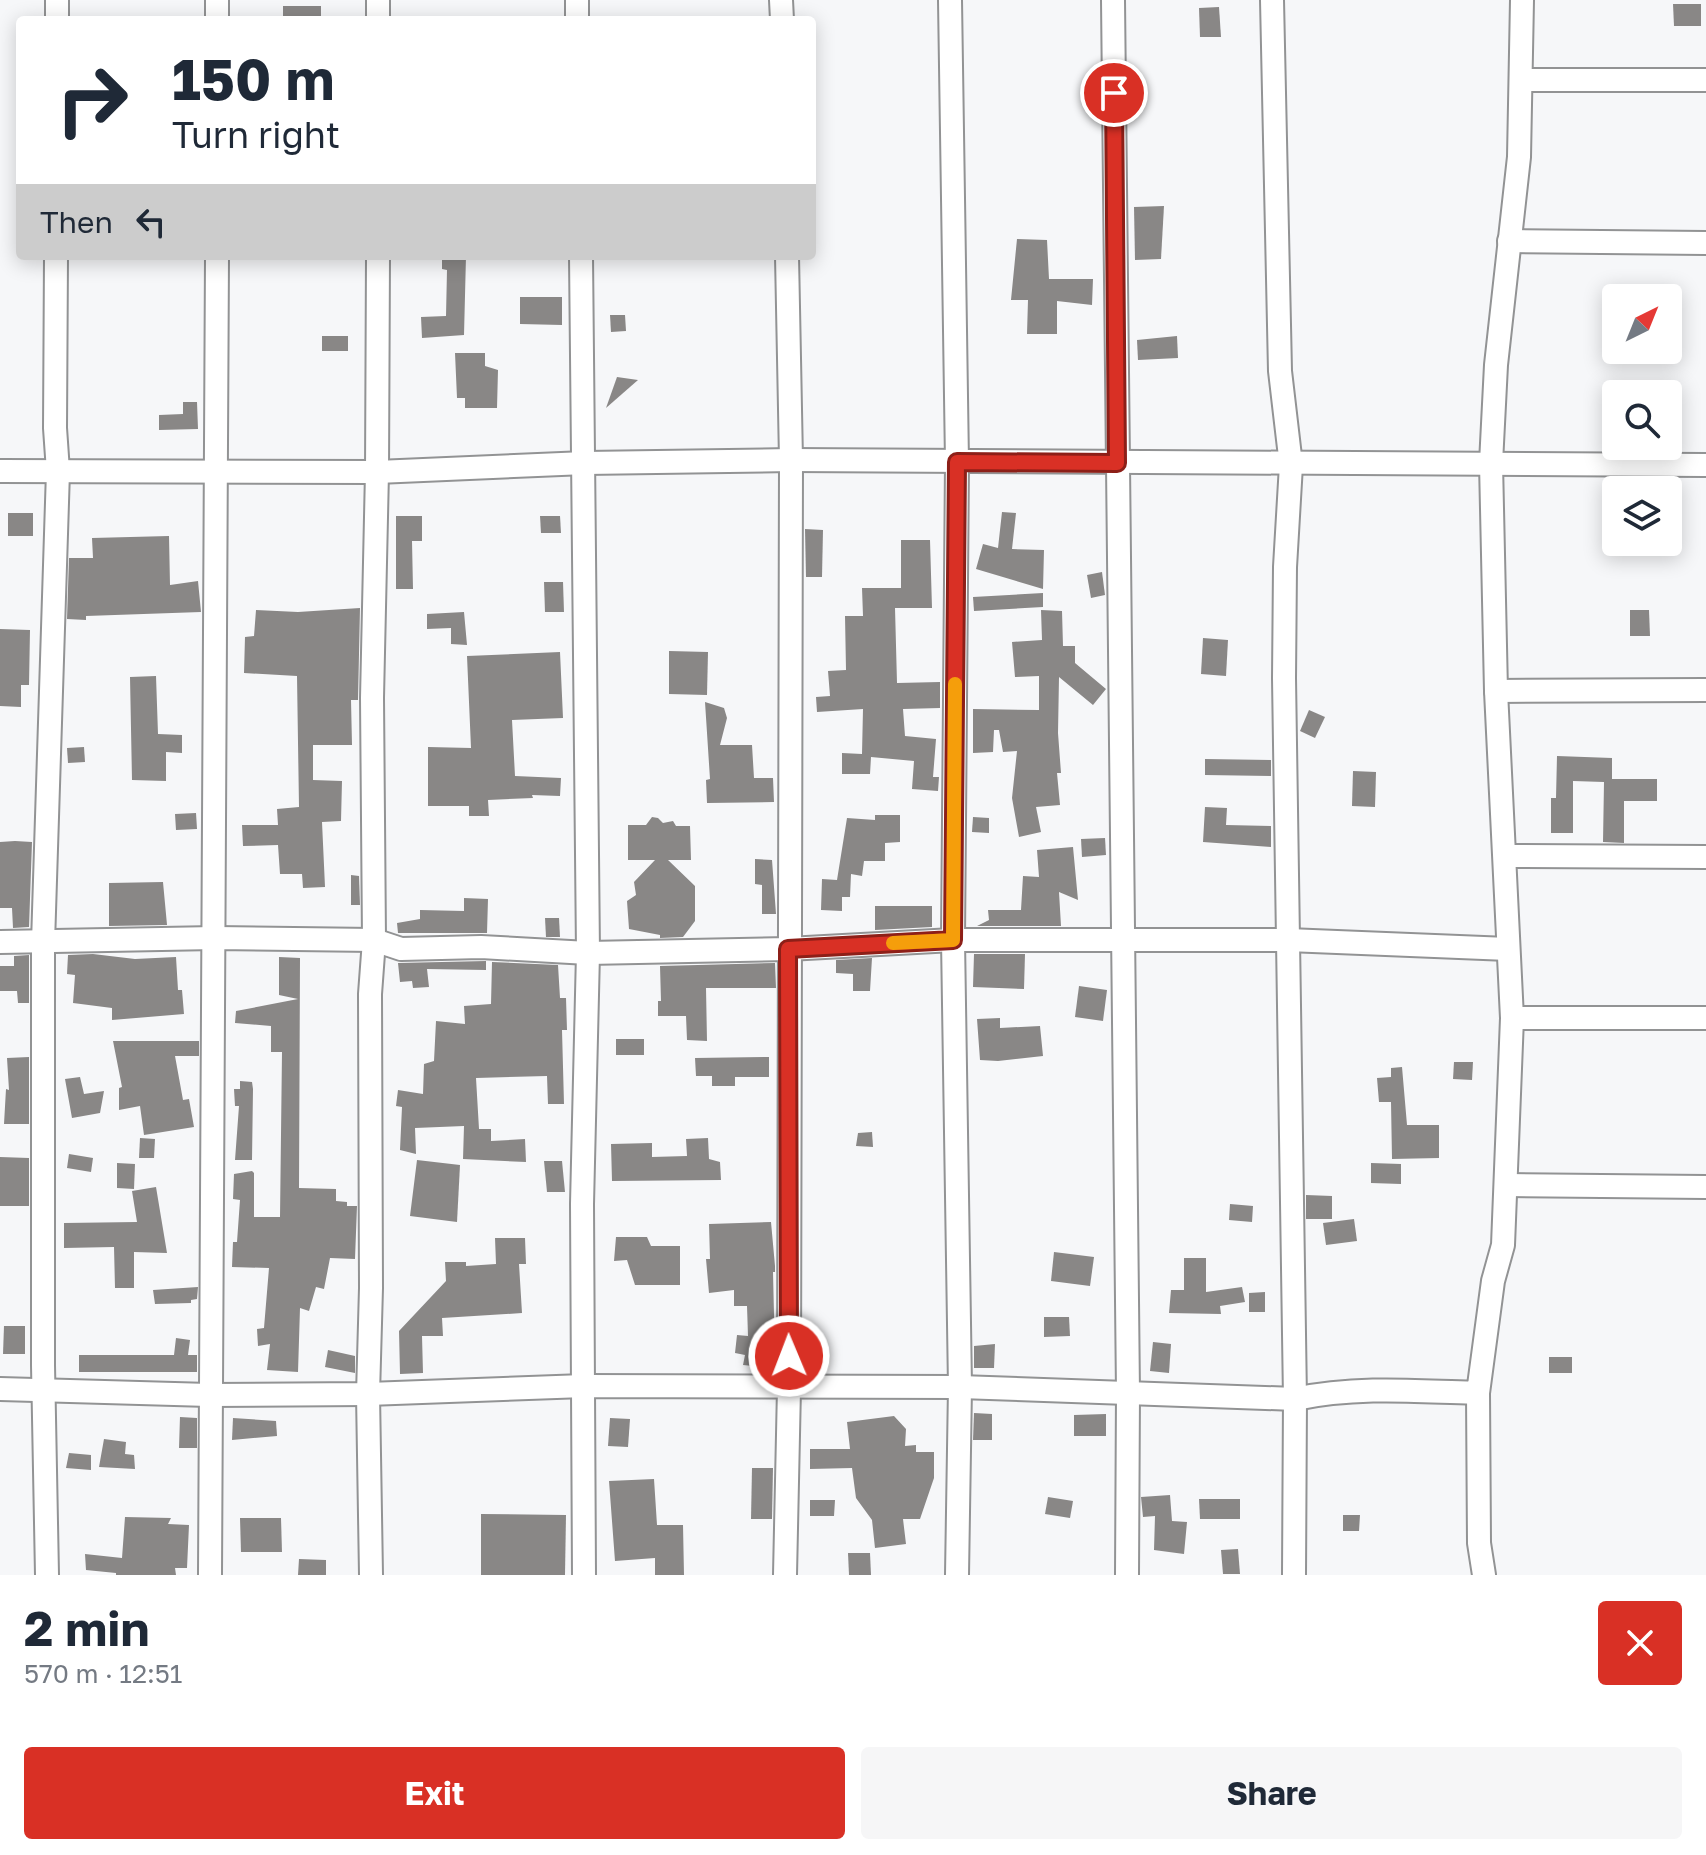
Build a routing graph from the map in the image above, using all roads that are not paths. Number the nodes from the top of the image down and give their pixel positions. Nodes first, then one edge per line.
1 (950, 0) edge
2 (1113, 0) edge
3 (1272, 0) edge
4 (1522, 0) edge
5 (1521, 80) junction
6 (1706, 80) edge
7 (1509, 241) junction
8 (1706, 243) edge
9 (56, 260) edge
10 (217, 260) edge
11 (378, 260) edge
12 (581, 260) edge
13 (787, 260) edge
14 (791, 460) junction
15 (957, 462) junction
16 (585, 463) junction
17 (1117, 463) junction
18 (1491, 463) junction
19 (1291, 465) junction
20 (1706, 465) edge
21 (0, 471) edge
22 (58, 471) junction
23 (216, 471) junction
24 (377, 472) junction
25 (1706, 690) edge
26 (1496, 691) junction
27 (1506, 856) junction
28 (1706, 857) edge
29 (215, 938) junction
30 (374, 940) junction
31 (953, 940) junction
32 (1123, 940) junction
33 (1288, 940) junction
34 (0, 942) edge
35 (43, 943) junction
36 (788, 949) junction
37 (1508, 949) junction
38 (588, 953) junction
39 (1512, 1018) junction
40 (1706, 1018) edge
41 (1507, 1185) junction
42 (1706, 1187) edge
43 (584, 1386) junction
44 (960, 1387) junction
45 (789, 1388) junction
46 (0, 1389) edge
47 (44, 1390) junction
48 (1128, 1393) junction
49 (1478, 1393) junction
50 (368, 1394) junction
51 (209, 1395) junction
52 (1295, 1399) junction
53 (47, 1575) edge
54 (210, 1575) edge
55 (371, 1575) edge
56 (584, 1575) edge
57 (785, 1575) edge
58 (957, 1575) edge
59 (1127, 1575) edge
60 (1294, 1575) edge
61 (1484, 1575) edge

1 - 15 street
2 - 17 street
3 - 19 street
4 - 5 street
5 - 6 street
5 - 7 street
7 - 8 street
7 - 18 street
9 - 22 street
10 - 23 street
11 - 24 street
12 - 16 street
13 - 14 street
14 - 15 street
14 - 16 street
14 - 36 street
15 - 17 street
15 - 31 street
16 - 24 street
16 - 38 street
17 - 19 street
17 - 32 street
18 - 19 street
18 - 20 street
18 - 26 street
19 - 33 street
21 - 22 street
22 - 23 street
22 - 35 street
23 - 24 street
23 - 29 street
24 - 30 street
25 - 26 street
26 - 27 street
27 - 28 street
27 - 37 street
29 - 30 street
29 - 35 street
29 - 51 street
30 - 38 street
30 - 50 street
31 - 32 street
31 - 36 street
31 - 44 street
32 - 33 street
32 - 48 street
33 - 37 street
33 - 52 street
34 - 35 street
35 - 47 street
36 - 38 street
36 - 45 street
37 - 39 street
38 - 43 street
39 - 40 street
39 - 41 street
41 - 42 street
41 - 49 street
43 - 45 street
43 - 50 street
43 - 56 street
44 - 45 street
44 - 48 street
44 - 58 street
45 - 57 street
46 - 47 street
47 - 51 street
47 - 53 street
48 - 52 street
48 - 59 street
49 - 52 street
49 - 61 street
50 - 51 street
50 - 55 street
51 - 54 street
52 - 60 street

